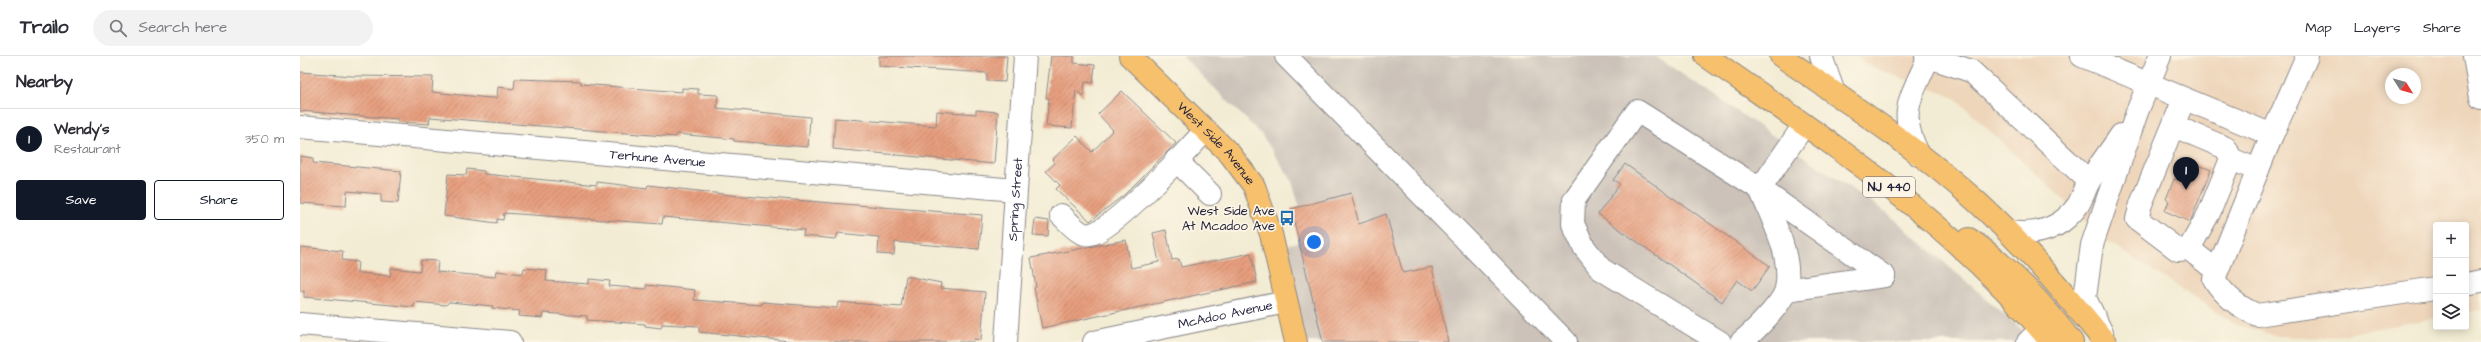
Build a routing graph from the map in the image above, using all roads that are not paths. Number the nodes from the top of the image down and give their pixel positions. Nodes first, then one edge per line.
1 (1026, 56) edge
2 (1130, 56) edge
3 (1286, 56) edge
4 (1706, 56) edge
5 (1781, 56) edge
6 (1821, 56) edge
7 (1928, 56) edge
8 (2082, 56) edge
9 (2160, 56) edge
10 (2307, 56) edge
11 (2474, 56) edge
12 (2148, 85) junction
13 (1834, 92) junction
14 (2481, 98) edge
15 (2184, 99) junction
16 (2137, 112) junction
17 (1804, 125) junction
18 (2174, 126) junction
19 (300, 127) edge
20 (1206, 130) junction
21 (2272, 135) junction
22 (1919, 155) junction
23 (2231, 159) junction
24 (1176, 160) junction
25 (2258, 170) junction
26 (2089, 181) junction
27 (1760, 189) junction
28 (1015, 190) junction
29 (1210, 194) dead end
30 (1910, 202) junction
31 (1061, 215) dead end
32 (2009, 232) junction
33 (2189, 249) junction
34 (2217, 271) junction
35 (2481, 282) edge
36 (2469, 284) edge
37 (2433, 288) edge
38 (1786, 290) junction
39 (1286, 302) junction
40 (300, 324) edge
41 (2040, 338) edge
42 (506, 342) edge
43 (510, 342) edge
44 (1006, 342) edge
45 (1094, 342) edge
46 (1296, 342) edge
47 (1566, 342) edge
48 (1720, 342) edge
49 (1741, 342) edge
50 (2072, 342) edge
51 (2105, 342) edge

1 - 28 street, Spring Street
2 - 20 main road, West Side Avenue
3 - 47 street
4 - 17 main road, NJ 440
5 - 13 main road
6 - 13 street
7 - 22 street
7 - 26 street
8 - 12 street
9 - 12 street
10 - 21 street
11 - 14 street
12 - 15 street
12 - 16 street
13 - 22 main road
15 - 18 street
15 - 21 street
16 - 26 street
16 - 51 street
17 - 27 street
17 - 30 main road, NJ 440
18 - 23 street
18 - 33 street
19 - 28 street, Terhune Avenue
20 - 24 street
20 - 39 main road, West Side Avenue
21 - 25 street
22 - 32 main road
23 - 25 street
23 - 33 street
24 - 29 street
24 - 31 street
25 - 34 street
26 - 32 street
27 - 38 street
27 - 38 street
27 - 48 street
28 - 44 street, Spring Street
30 - 41 main road, NJ 440
30 - 50 main road
32 - 51 main road
33 - 34 street
34 - 37 street
35 - 36 street
38 - 49 street
39 - 45 street, McAdoo Avenue
39 - 46 main road, West Side Avenue
40 - 42 street
42 - 43 street

